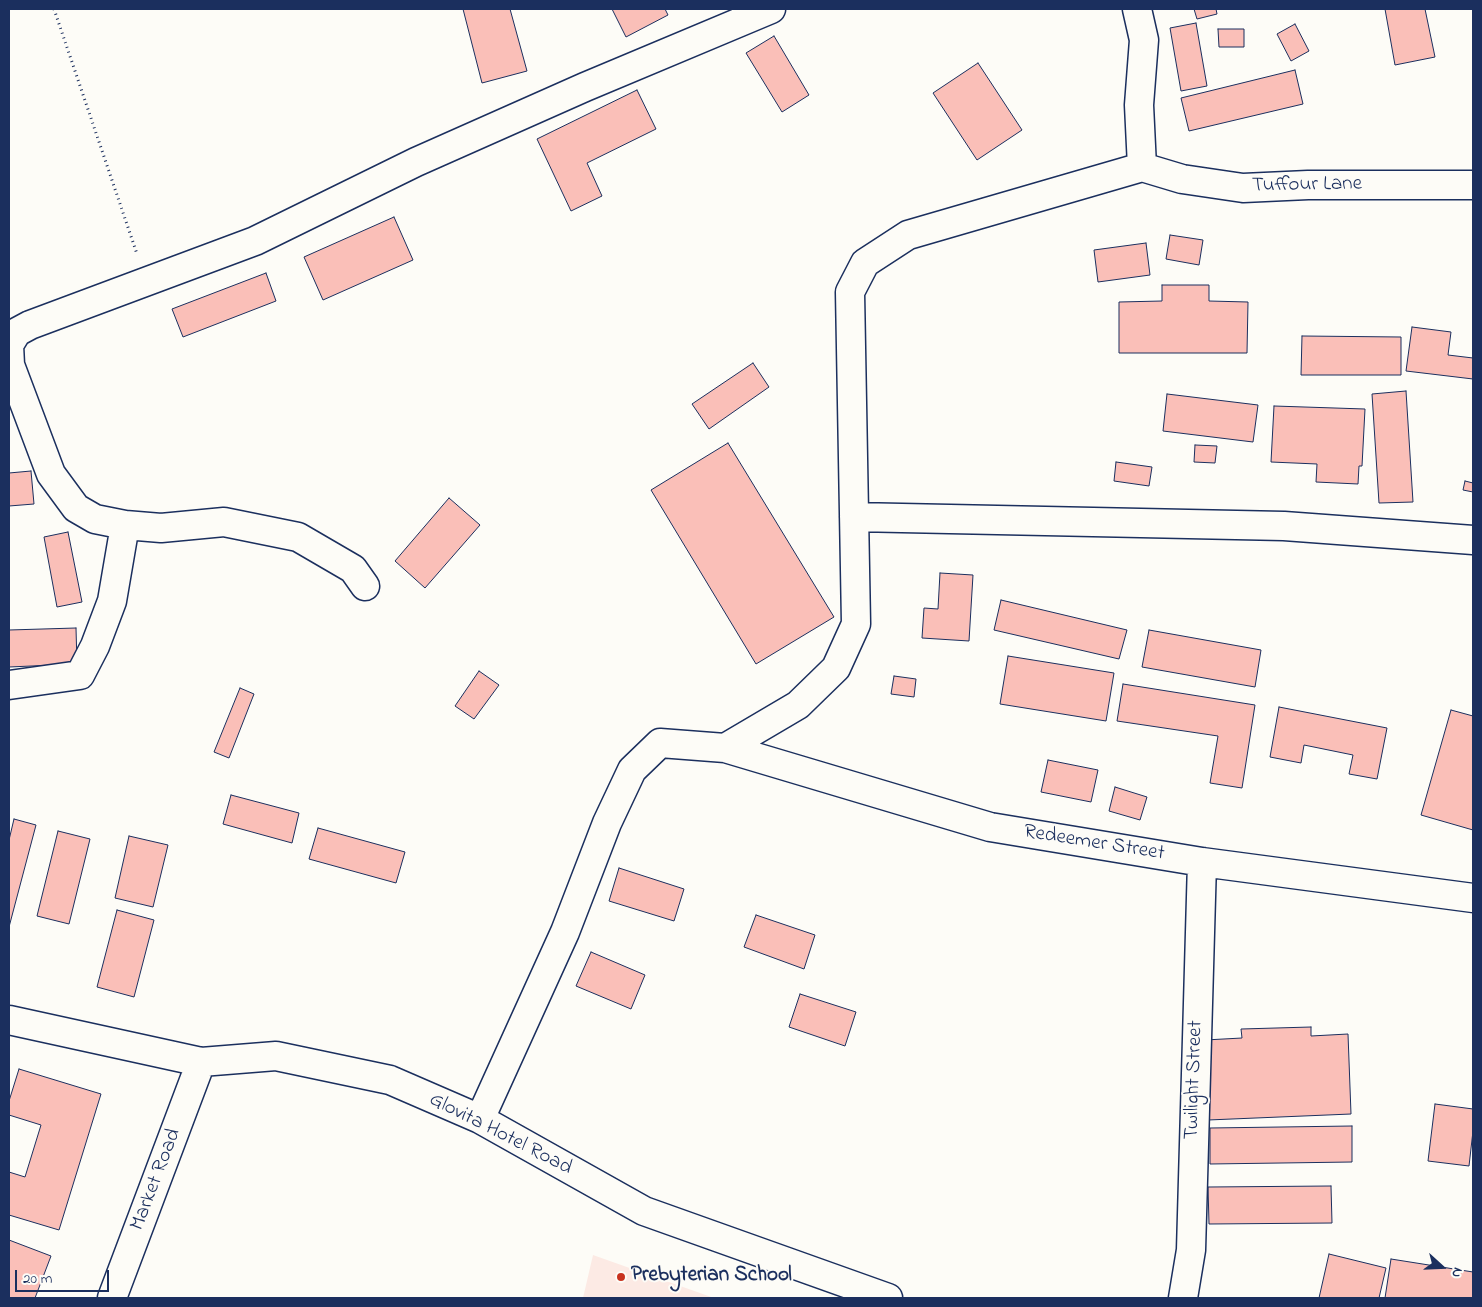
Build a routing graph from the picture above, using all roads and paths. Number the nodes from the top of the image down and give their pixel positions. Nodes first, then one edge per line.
1 (54, 9) edge
2 (771, 9) edge
3 (1137, 9) edge
4 (1142, 167) junction
5 (1473, 184) edge
6 (147, 282) junction
7 (9, 345) edge
8 (854, 517) junction
9 (125, 525) junction
10 (1473, 540) edge
11 (365, 586) dead end
12 (9, 685) edge
13 (724, 748) junction
14 (1202, 862) junction
15 (1473, 898) edge
16 (9, 1020) edge
17 (201, 1062) junction
18 (480, 1119) junction
19 (112, 1298) edge
20 (888, 1298) edge
21 (1183, 1298) edge

1 - 6 path
2 - 6 street
3 - 4 street
4 - 5 street, Tuffour Lane
4 - 8 street
6 - 7 street
7 - 9 street
8 - 10 street
8 - 13 street
9 - 11 street
9 - 12 street
13 - 14 street, Redeemer Street
13 - 18 street, Redeemer Street
14 - 15 street, Redeemer Street
14 - 21 street, Twilight Street
16 - 17 street, Glovita Hotel Road
17 - 18 street, Glovita Hotel Road
17 - 19 street, Market Road
18 - 20 street, Glovita Hotel Road

